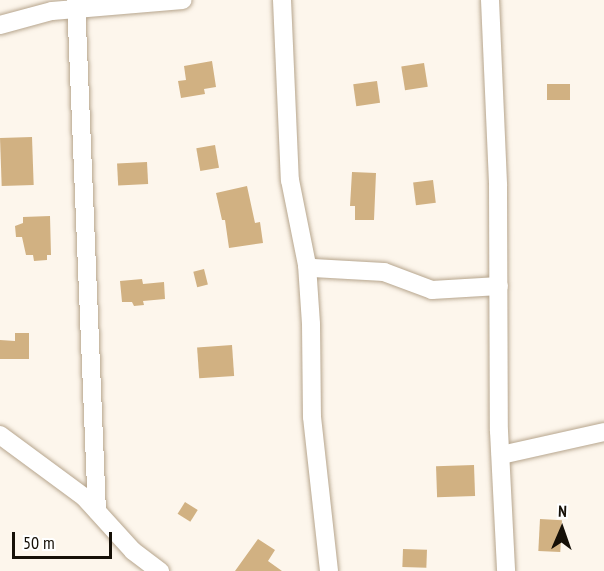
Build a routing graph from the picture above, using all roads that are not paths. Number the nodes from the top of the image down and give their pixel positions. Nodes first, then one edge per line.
1 (183, 0) edge
2 (282, 0) edge
3 (490, 0) edge
4 (76, 4) edge
5 (0, 25) edge
6 (307, 265) junction
7 (499, 286) junction
8 (604, 432) edge
9 (0, 435) edge
10 (501, 455) junction
11 (97, 511) junction
12 (160, 571) edge
13 (329, 571) edge
14 (506, 571) edge

1 - 4 street
2 - 6 street
3 - 7 street
4 - 5 street
4 - 11 street
6 - 7 street
6 - 13 street
7 - 10 street
8 - 10 street
9 - 11 street
10 - 14 street
11 - 12 street

